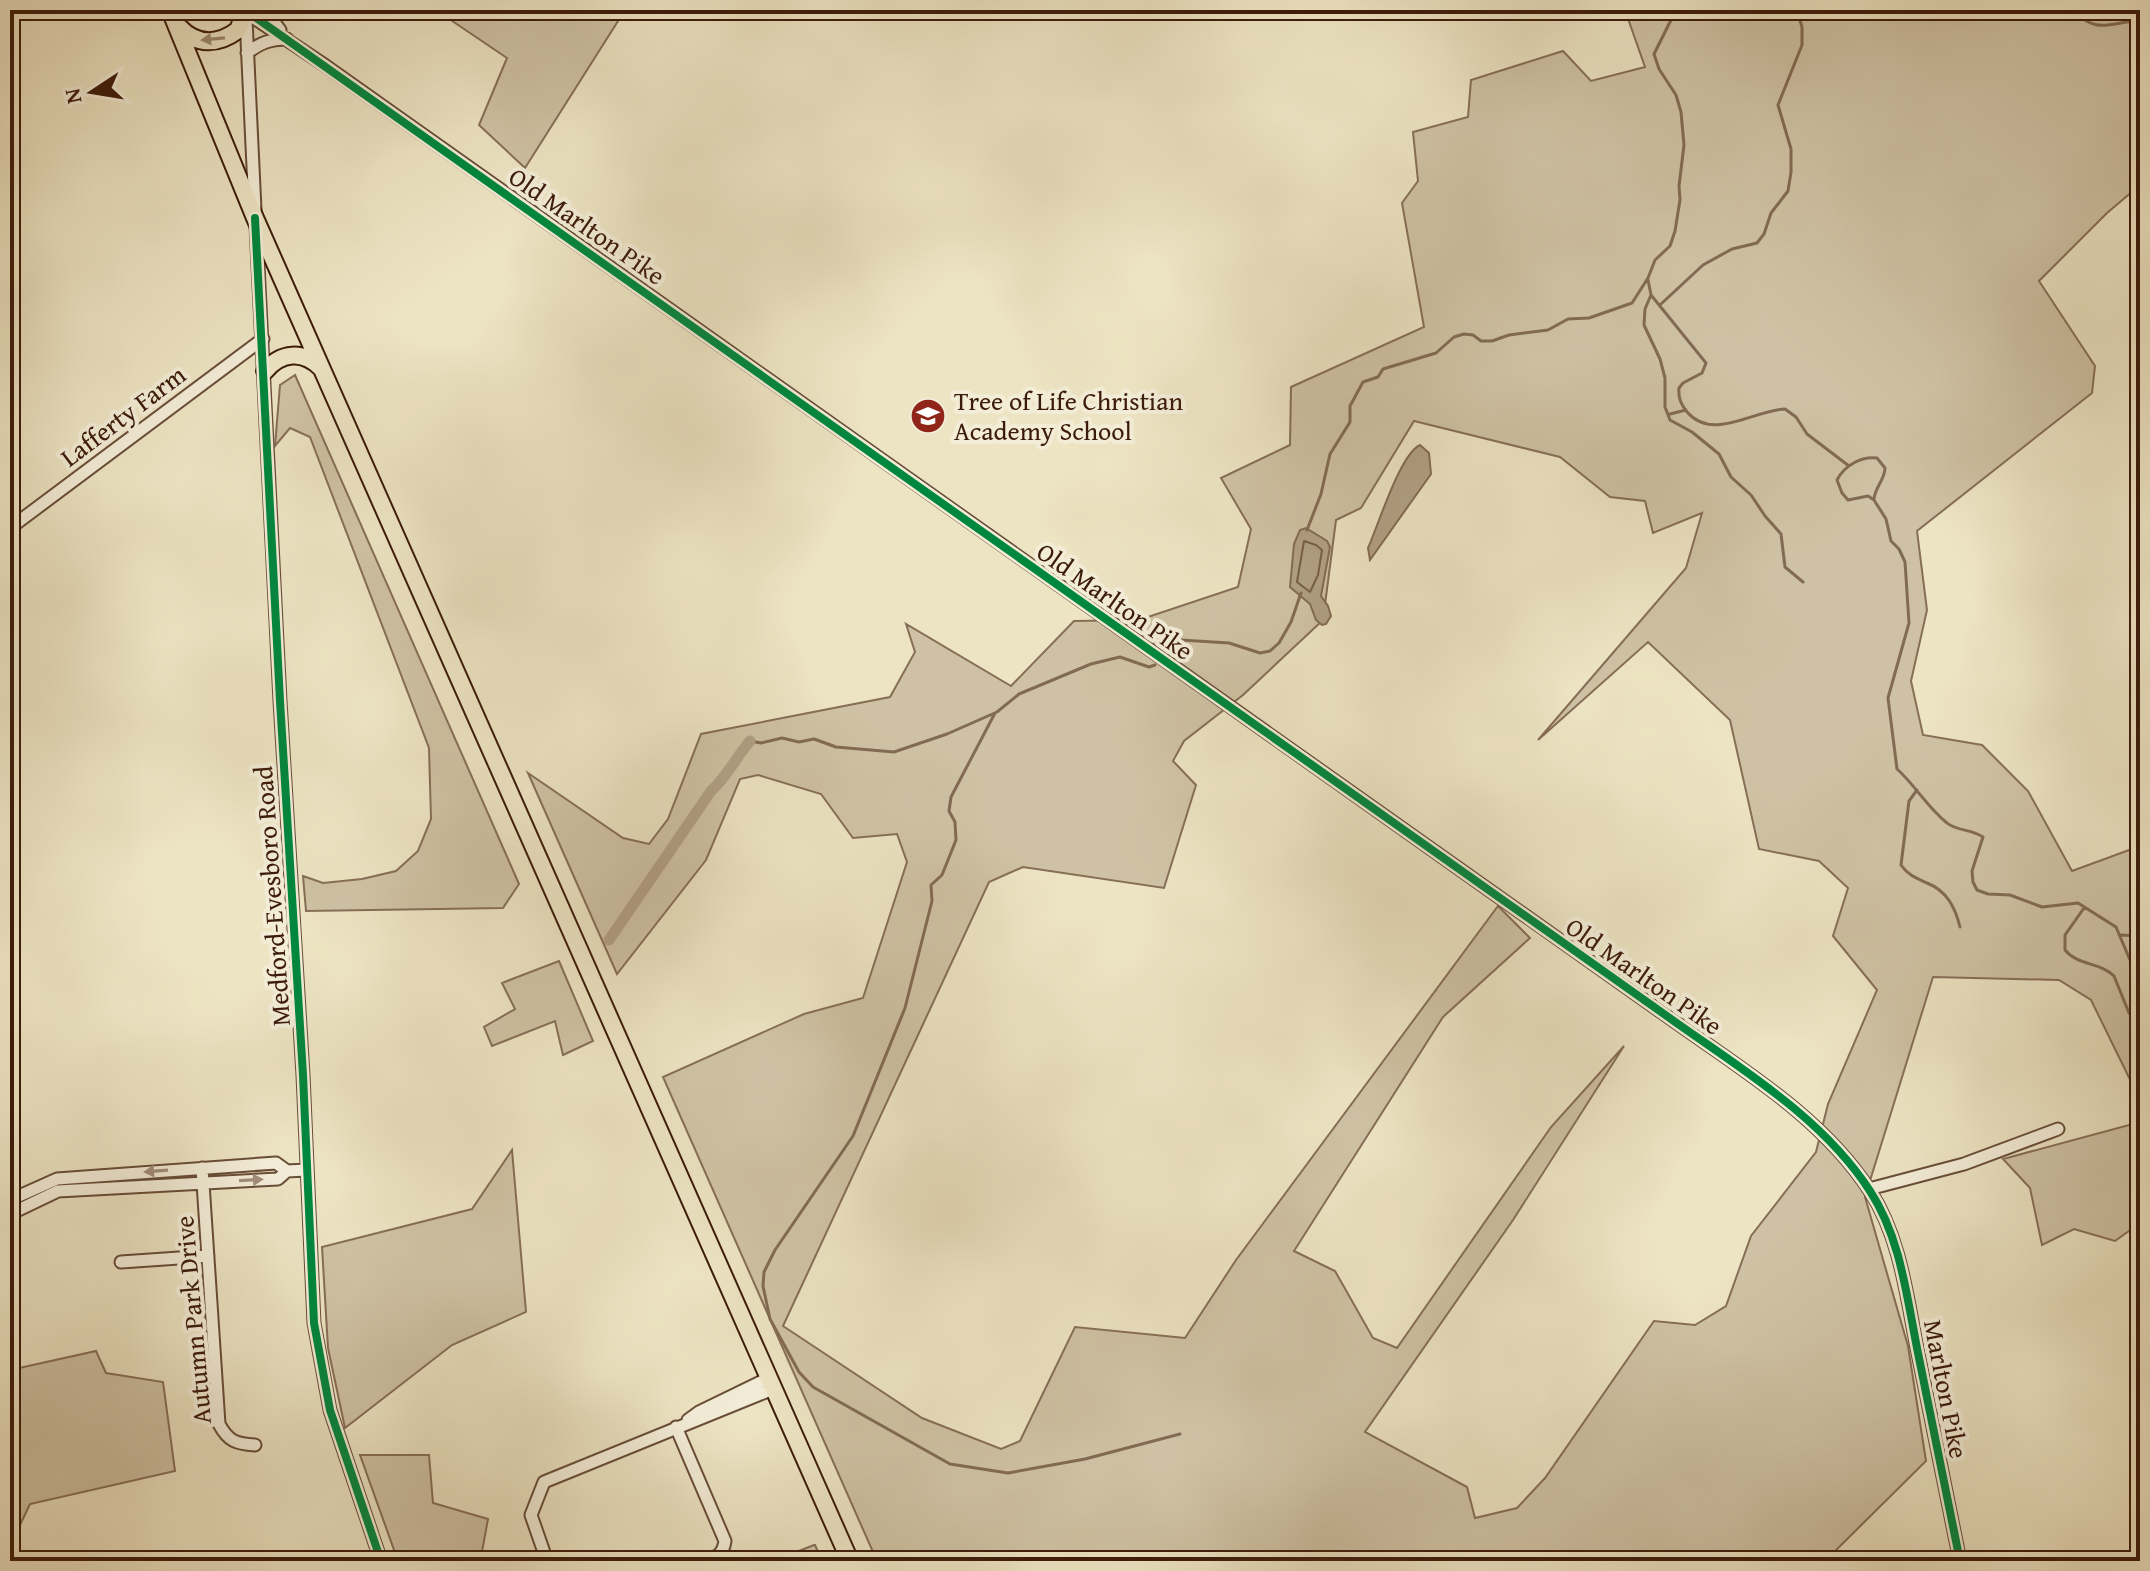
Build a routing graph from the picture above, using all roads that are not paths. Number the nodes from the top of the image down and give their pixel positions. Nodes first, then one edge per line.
1 (265, 10) edge
2 (245, 11) edge
3 (172, 15) edge
4 (288, 39) junction
5 (247, 53) junction
6 (255, 218) junction
7 (263, 339) junction
8 (322, 370) junction
9 (265, 371) junction
10 (10, 528) edge
11 (2058, 1129) dead end
12 (202, 1168) junction
13 (306, 1170) junction
14 (287, 1171) junction
15 (204, 1182) junction
16 (1869, 1189) junction
17 (10, 1200) edge
18 (10, 1214) edge
19 (1889, 1226) joint
20 (208, 1256) junction
21 (121, 1262) dead end
22 (771, 1383) junction
23 (681, 1425) junction
24 (255, 1445) dead end
25 (381, 1561) edge
26 (547, 1561) edge
27 (707, 1561) edge
28 (850, 1561) edge
29 (1960, 1561) edge

1 - 4 street
2 -> 3 highway
2 - 4 street
2 - 5 street, Medford-Evesboro Road
3 - 6 highway
4 - 5 street
4 - 16 street, Old Marlton Pike
5 - 6 street, Medford-Evesboro Road
6 - 7 street, Medford-Evesboro Road
6 - 8 highway
7 - 9 street, Medford-Evesboro Road
7 - 10 street, Lafferty Farm
8 - 9 highway
8 - 22 highway
9 - 13 street, Medford-Evesboro Road
11 - 16 street
12 - 14 street
12 - 15 street, Autumn Park Drive
12 -> 17 street
13 - 14 street
13 - 25 street, Medford-Evesboro Road
15 -> 14 street
15 - 18 street
15 - 20 street, Autumn Park Drive
16 - 19 street, Old Marlton Pike
19 - 29 street, Marlton Pike
20 - 21 street
20 - 24 street, Autumn Park Drive
22 - 23 street
22 - 28 highway
23 - 26 street
23 - 27 street

